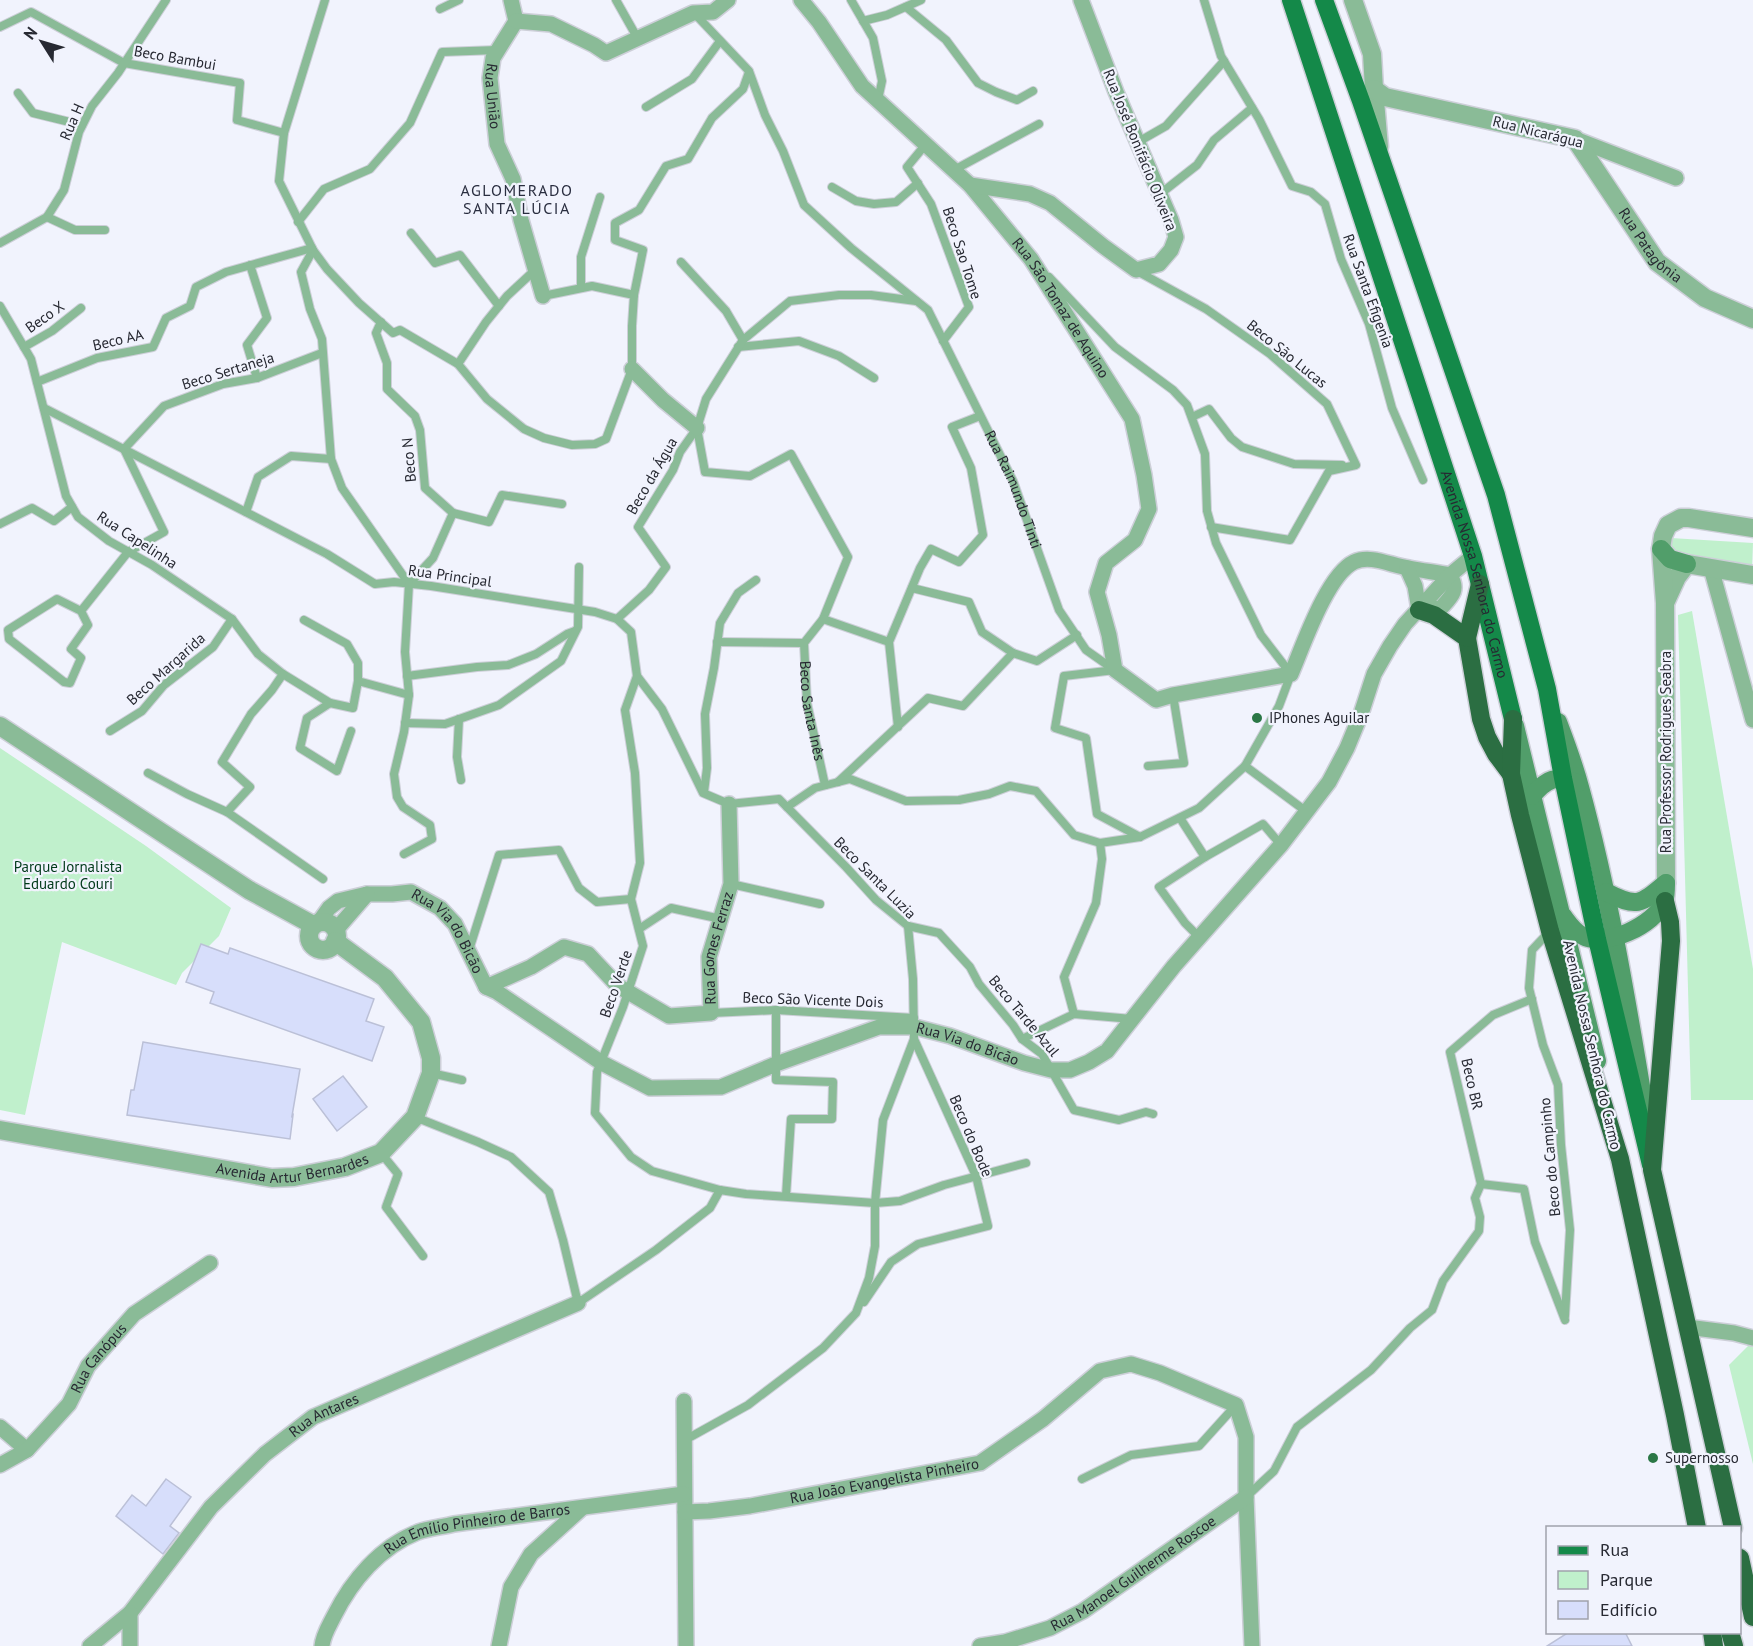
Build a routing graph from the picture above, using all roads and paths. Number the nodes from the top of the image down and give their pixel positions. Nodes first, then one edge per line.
1 (166, 0) edge
2 (326, 0) edge
3 (459, 0) edge
4 (511, 0) edge
5 (616, 0) edge
6 (728, 0) edge
7 (801, 0) edge
8 (851, 0) edge
9 (921, 0) edge
10 (1081, 0) edge
11 (1204, 0) edge
12 (1324, 0) edge
13 (1353, 0) edge
14 (1290, 2) edge
15 (906, 7) junction
16 (440, 9) dead end
17 (693, 13) junction
18 (516, 21) junction
19 (863, 21) junction
20 (0, 27) edge
21 (638, 39) junction
22 (720, 41) junction
23 (498, 50) junction
24 (1224, 61) junction
25 (124, 63) junction
26 (749, 71) junction
27 (1374, 89) junction
28 (1033, 91) dead end
29 (18, 93) dead end
30 (1398, 99) junction
31 (878, 100) junction
32 (646, 107) dead end
33 (1252, 108) junction
34 (1378, 117) junction
35 (1039, 124) dead end
36 (82, 125) junction
37 (284, 133) junction
38 (1575, 140) junction
39 (1138, 142) junction
40 (926, 144) junction
41 (1380, 162) junction
42 (954, 170) junction
43 (1676, 178) dead end
44 (918, 183) junction
45 (970, 185) junction
46 (832, 187) dead end
47 (1160, 194) junction
48 (600, 197) dead end
49 (47, 217) junction
50 (298, 222) junction
51 (105, 230) dead end
52 (411, 233) dead end
53 (0, 243) edge
54 (312, 249) junction
55 (1031, 259) junction
56 (681, 262) dead end
57 (250, 265) junction
58 (535, 270) junction
59 (1136, 270) junction
60 (581, 288) junction
61 (634, 295) junction
62 (543, 296) joint
63 (917, 301) junction
64 (0, 306) edge
65 (499, 306) junction
66 (81, 308) dead end
67 (1753, 319) edge
68 (381, 322) junction
69 (943, 341) junction
70 (740, 344) junction
71 (24, 347) junction
72 (322, 353) junction
73 (458, 364) junction
74 (632, 369) junction
75 (256, 378) junction
76 (874, 378) dead end
77 (37, 382) junction
78 (44, 408) junction
79 (980, 416) junction
80 (1192, 417) junction
81 (697, 428) junction
82 (124, 449) junction
83 (332, 459) junction
84 (1356, 465) junction
85 (1423, 480) dead end
86 (562, 504) dead end
87 (72, 507) junction
88 (246, 512) junction
89 (453, 513) junction
90 (0, 524) edge
91 (1211, 527) junction
92 (1753, 528) edge
93 (1661, 549) junction
94 (128, 552) junction
95 (1473, 556) junction
96 (1688, 564) junction
97 (579, 567) dead end
98 (1407, 568) junction
99 (1712, 568) junction
100 (1450, 575) junction
101 (1753, 575) edge
102 (756, 580) dead end
103 (409, 584) junction
104 (1480, 584) junction
105 (912, 588) junction
106 (1665, 603) junction
107 (579, 609) junction
108 (1419, 610) junction
109 (81, 611) junction
110 (232, 619) junction
111 (617, 619) junction
112 (823, 619) junction
113 (304, 620) dead end
114 (575, 631) junction
115 (1077, 635) junction
116 (1467, 638) junction
117 (717, 642) junction
118 (889, 642) junction
119 (804, 643) junction
120 (1013, 653) junction
121 (1114, 670) junction
122 (283, 674) junction
123 (1291, 674) junction
124 (407, 676) junction
125 (637, 676) junction
126 (358, 681) junction
127 (409, 695) junction
128 (1173, 695) junction
129 (330, 703) junction
130 (459, 719) junction
131 (1513, 719) junction
132 (1753, 720) edge
133 (405, 723) junction
134 (0, 726) edge
135 (897, 727) junction
136 (110, 731) dead end
137 (351, 731) dead end
138 (1148, 766) dead end
139 (1245, 766) junction
140 (148, 773) dead end
141 (1511, 774) junction
142 (461, 780) dead end
143 (1571, 781) junction
144 (837, 782) junction
145 (825, 785) junction
146 (703, 793) junction
147 (1533, 796) junction
148 (729, 804) junction
149 (787, 807) junction
150 (227, 812) junction
151 (1306, 812) junction
152 (1179, 818) junction
153 (1140, 837) junction
154 (1100, 843) junction
155 (1281, 845) junction
156 (404, 854) dead end
157 (1205, 857) junction
158 (323, 879) dead end
159 (731, 884) junction
160 (1606, 892) junction
161 (1666, 892) junction
162 (632, 899) junction
163 (820, 904) dead end
164 (1560, 911) junction
165 (721, 918) junction
166 (908, 926) junction
167 (639, 929) junction
168 (1550, 931) junction
169 (324, 934) junction
170 (1615, 937) junction
171 (1200, 938) junction
172 (1597, 939) junction
173 (468, 952) junction
174 (486, 987) junction
175 (628, 991) junction
176 (1532, 999) junction
177 (776, 1010) junction
178 (711, 1013) junction
179 (1074, 1014) junction
180 (1132, 1020) junction
181 (914, 1028) junction
182 (1022, 1039) junction
183 (602, 1063) junction
184 (776, 1064) junction
185 (1051, 1070) junction
186 (431, 1073) junction
187 (462, 1080) dead end
188 (1153, 1114) dead end
189 (416, 1117) junction
190 (0, 1130) edge
191 (381, 1153) junction
192 (1620, 1159) junction
193 (1026, 1163) dead end
194 (1652, 1170) junction
195 (976, 1176) junction
196 (1481, 1184) junction
197 (720, 1190) junction
198 (786, 1196) junction
199 (875, 1203) junction
200 (423, 1256) dead end
201 (210, 1263) dead end
202 (578, 1303) junction
203 (856, 1313) junction
204 (1687, 1327) junction
205 (1753, 1338) edge
206 (684, 1401) dead end
207 (1236, 1405) junction
208 (0, 1427) edge
209 (684, 1440) junction
210 (27, 1450) junction
211 (0, 1465) edge
212 (1082, 1479) dead end
213 (684, 1494) junction
214 (1246, 1497) junction
215 (582, 1508) junction
216 (684, 1512) junction
217 (1698, 1526) edge
218 (1733, 1526) edge
219 (1741, 1563) edge
220 (130, 1613) junction
221 (1753, 1617) edge
222 (90, 1646) edge
223 (130, 1646) edge
224 (322, 1646) edge
225 (499, 1646) edge
226 (686, 1646) edge
227 (980, 1646) edge
228 (1252, 1646) edge

1 - 25 lane, Rua H
2 - 37 lane
3 - 16 lane
4 - 18 street
5 - 21 lane
6 - 17 street
7 - 31 street, Rua São Tomaz de Aquino
8 - 19 lane
9 - 15 lane
10 - 39 street, Rua José Bonifácio Oliveira
11 - 24 lane, Rua Santa Efigenia
12 - 41 main road
13 - 27 street
14 - 95 main road, Avenida Nossa Senhora do Carmo
15 - 19 lane
15 - 28 lane
17 - 21 street
17 - 22 lane, Rua Raimundo Tinti
18 - 21 street
18 - 23 street, Rua União
19 - 31 lane
20 - 25 lane, Beco Bambui
22 - 26 lane, Rua Raimundo Tinti
22 - 32 lane
23 - 50 lane
23 - 58 street, Rua União
24 - 33 lane, Rua Santa Efigenia
24 - 39 lane
25 - 36 lane, Rua H
25 - 37 lane, Beco Bambui
26 - 61 lane
26 - 63 lane, Rua Raimundo Tinti
27 - 30 street, Rua Nicarágua
27 - 34 street
29 - 36 lane
30 - 34 street
30 - 38 street, Rua Nicarágua
31 - 40 street, Rua São Tomaz de Aquino
33 - 47 lane
33 - 85 lane, Rua Santa Efigenia
34 - 41 street
35 - 42 lane
36 - 49 lane, Rua H
37 - 50 lane
38 - 43 street, Rua Nicarágua
38 - 67 street, Rua Patagônia
39 - 47 street, Rua José Bonifácio Oliveira
40 - 42 street, Rua São Tomaz de Aquino
40 - 44 lane, Beco Sao Tome
41 - 143 main road
42 - 45 street, Rua São Tomaz de Aquino
44 - 46 lane
44 - 69 lane, Beco Sao Tome
45 - 55 street, Rua São Tomaz de Aquino
45 - 59 street
47 - 59 street, Rua José Bonifácio Oliveira
48 - 60 lane
49 - 51 lane
49 - 53 lane, Rua H
50 - 54 lane
52 - 65 lane
54 - 57 lane, Beco AA
54 - 68 lane
54 - 72 lane
55 - 80 lane
55 - 121 street, Rua São Tomaz de Aquino
56 - 70 lane
57 - 75 lane
57 - 77 lane, Beco AA
58 - 62 street, Rua União
58 - 65 lane
59 - 84 lane, Beco São Lucas
60 - 61 lane
60 - 62 lane
61 - 74 lane
63 - 69 lane, Rua Raimundo Tinti
63 - 70 lane
64 - 71 lane, Rua Capelinha
65 - 73 lane
66 - 71 lane, Beco X
68 - 73 lane
68 - 89 lane, Beco N
69 - 79 lane, Rua Raimundo Tinti
70 - 76 lane
70 - 81 lane
71 - 77 lane, Rua Capelinha
72 - 75 lane, Beco Sertaneja
72 - 83 lane
73 - 74 lane
74 - 81 street
75 - 82 lane, Beco Sertaneja
77 - 78 lane, Rua Capelinha
78 - 82 lane, Rua Principal
78 - 87 lane, Rua Capelinha
79 - 105 lane
79 - 115 lane, Rua Raimundo Tinti
80 - 84 lane
80 - 91 lane
81 - 111 lane, Beco da Água
81 - 112 lane, Beco Santa Inês
82 - 88 lane, Rua Principal
82 - 94 lane
83 - 88 lane
83 - 103 lane
84 - 91 lane
86 - 89 lane
87 - 90 lane
87 - 94 lane, Rua Capelinha
88 - 103 lane, Rua Principal
89 - 103 lane
91 - 123 lane
92 - 93 street
93 - 96 main road
93 - 106 street, Rua Professor Rodrigues Seabra
94 - 109 lane
94 - 110 lane, Rua Capelinha
95 - 100 street
95 - 104 main road, Avenida Nossa Senhora do Carmo
96 - 99 street
96 - 106 street, Rua Professor Rodrigues Seabra
97 - 107 lane
98 - 100 street
98 - 108 street
98 - 123 street
99 - 101 street
99 - 132 street
100 - 108 street
102 - 117 lane
103 - 107 lane, Rua Principal
103 - 124 lane
104 - 116 highway
104 - 131 main road, Avenida Nossa Senhora do Carmo
105 - 118 lane
105 - 120 lane
106 - 161 street, Rua Professor Rodrigues Seabra
107 - 111 lane, Rua Principal
107 - 114 lane
108 - 116 highway
108 - 151 street, Rua Via do Bicão
109 - 109 lane
110 - 122 lane, Rua Capelinha
110 - 136 lane, Beco Margarida
111 - 125 lane
112 - 118 lane
112 - 119 lane, Beco Santa Inês
113 - 126 lane
114 - 124 lane
114 - 130 lane
115 - 120 lane
115 - 121 lane, Rua Raimundo Tinti
116 - 141 highway
117 - 119 lane
117 - 146 lane
118 - 135 lane
119 - 145 lane, Beco Santa Inês
120 - 135 lane
121 - 128 street, Rua Raimundo Tinti
121 - 153 lane
122 - 129 lane, Rua Capelinha
122 - 150 lane
123 - 128 street, Rua Raimundo Tinti
123 - 139 lane
124 - 127 lane
125 - 146 lane
125 - 162 lane, Beco Verde
126 - 127 lane
126 - 129 lane
127 - 133 lane
128 - 138 lane
129 - 137 lane
130 - 133 lane
130 - 142 lane
131 - 141 highway
131 - 147 main road, Avenida Nossa Senhora do Carmo
133 - 156 lane
134 - 169 street, Avenida Artur Bernardes
135 - 144 lane
139 - 151 lane
139 - 152 lane
140 - 150 lane
141 - 168 highway
143 - 147 main road
143 - 160 main road
143 - 172 main road
144 - 145 lane
144 - 154 lane
145 - 149 lane
146 - 148 lane
147 - 164 main road, Avenida Nossa Senhora do Carmo
148 - 149 lane, Beco Santa Luzia
148 - 159 street, Rua Gomes Ferraz
149 - 166 lane, Beco Santa Luzia
150 - 158 lane
151 - 155 street, Rua Via do Bicão
152 - 153 lane
152 - 157 lane
153 - 154 lane
154 - 179 lane
155 - 157 lane
155 - 171 street, Rua Via do Bicão
157 - 171 lane
159 - 163 lane
159 - 165 street, Rua Gomes Ferraz
160 - 161 main road
160 - 170 main road
161 - 170 main road
161 - 194 highway
162 - 167 lane, Beco Verde
162 - 173 lane
164 - 172 main road
164 - 192 main road, Avenida Nossa Senhora do Carmo
165 - 167 lane
165 - 178 street, Rua Gomes Ferraz
166 - 181 lane, Beco Santa Luzia
166 - 182 lane, Beco Tarde Azul
167 - 175 lane, Beco Verde
168 - 176 lane, Beco do Campinho
168 - 192 highway
169 - 173 street, Rua Via do Bicão
169 - 186 street, Avenida Artur Bernardes
170 - 172 main road
170 - 194 main road
171 - 180 street, Rua Via do Bicão
172 - 194 main road
173 - 174 street, Rua Via do Bicão
174 - 175 street, Rua Gomes Ferraz
174 - 183 street, Rua Via do Bicão
175 - 178 street, Rua Gomes Ferraz
175 - 183 lane, Beco Verde
176 - 196 lane, Beco BR
176 - 196 lane, Beco do Campinho
177 - 178 lane, Beco São Vicente Dois
177 - 181 lane, Beco São Vicente Dois
177 - 184 lane
179 - 180 lane
179 - 182 lane
180 - 185 street, Rua Via do Bicão
181 - 184 street, Rua Via do Bicão
181 - 185 street, Rua Via do Bicão
181 - 195 lane, Beco do Bode
181 - 199 lane, Beco Santa Luzia
182 - 185 lane, Beco Tarde Azul
183 - 184 street, Rua Via do Bicão
183 - 197 lane, Beco Verde
184 - 198 lane
185 - 188 lane, Beco Tarde Azul
186 - 187 lane
186 - 189 street, Avenida Artur Bernardes
189 - 191 street, Avenida Artur Bernardes
189 - 202 lane
190 - 191 street, Avenida Artur Bernardes
191 - 200 lane
192 - 217 highway
193 - 195 lane, Beco Verde
194 - 204 highway
195 - 199 lane, Beco Verde
195 - 203 lane, Beco do Bode
196 - 214 lane
197 - 198 lane, Beco Verde
197 - 202 lane
198 - 199 lane, Beco Verde
199 - 203 lane, Beco Santa Luzia
201 - 210 street, Rua Canópus
202 - 220 street, Rua Antares
203 - 209 lane
204 - 205 street
204 - 218 highway
206 - 209 street
207 - 212 lane
207 - 214 street
207 - 216 street, Rua João Evangelista Pinheiro
208 - 210 street
209 - 213 street
210 - 211 street, Rua Canópus
213 - 215 street, Rua Emílio Pinheiro de Barros
213 - 216 street
214 - 227 street, Rua Manoel Guilherme Roscoe
214 - 228 street
215 - 224 street, Rua Emílio Pinheiro de Barros
215 - 225 street
216 - 226 street
219 - 221 highway
220 - 222 street, Rua Antares
220 - 223 street

